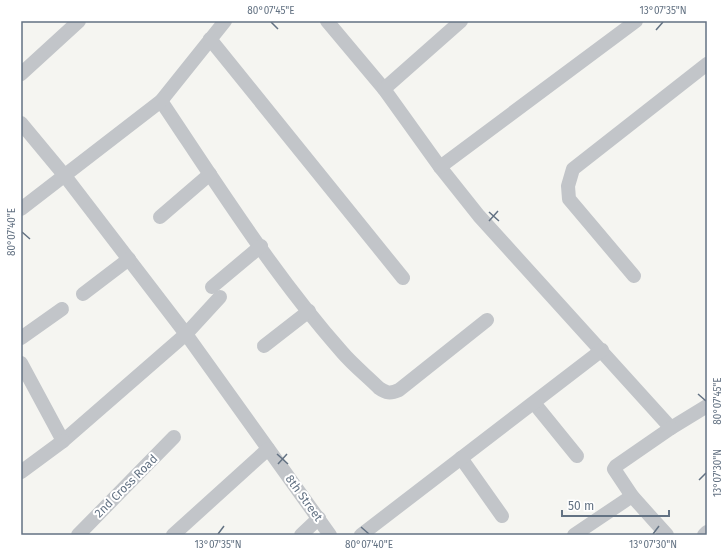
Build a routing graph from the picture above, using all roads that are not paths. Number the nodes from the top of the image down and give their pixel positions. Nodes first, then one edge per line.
1 (79, 21) edge
2 (225, 21) edge
3 (327, 21) edge
4 (636, 21) edge
5 (453, 23) edge
6 (210, 39) junction
7 (707, 64) edge
8 (21, 74) edge
9 (384, 89) junction
10 (161, 101) junction
11 (21, 124) edge
12 (440, 167) junction
13 (210, 174) junction
14 (65, 176) junction
15 (21, 209) edge
16 (160, 217) dead end
17 (261, 246) junction
18 (129, 259) junction
19 (634, 276) dead end
20 (403, 278) dead end
21 (83, 294) dead end
22 (62, 309) dead end
23 (309, 311) junction
24 (487, 320) dead end
25 (186, 334) junction
26 (21, 338) edge
27 (264, 346) dead end
28 (602, 350) junction
29 (21, 363) edge
30 (534, 403) junction
31 (707, 406) edge
32 (671, 428) junction
33 (174, 437) dead end
34 (63, 441) junction
35 (268, 449) junction
36 (577, 456) dead end
37 (461, 458) junction
38 (21, 472) edge
39 (632, 496) junction
40 (502, 516) dead end
41 (319, 518) junction
42 (707, 532) edge
43 (78, 535) edge
44 (173, 535) edge
45 (301, 535) edge
46 (330, 535) edge
47 (362, 535) edge
48 (574, 535) edge
49 (667, 535) edge
50 (704, 535) edge

1 - 8 street
2 - 6 street
3 - 9 street
4 - 12 street
5 - 9 street
6 - 10 street
6 - 20 street
7 - 19 street
9 - 12 street
10 - 13 street
10 - 14 street
11 - 14 street, 8th Street
12 - 28 street
13 - 16 street
13 - 17 street
14 - 15 street
14 - 18 street, 8th Street
17 - 23 street
17 - 25 street
18 - 21 street
18 - 25 street, 8th Street
22 - 26 street
23 - 24 street
23 - 27 street
25 - 34 street
25 - 35 street, 8th Street
28 - 30 street
28 - 32 street
29 - 34 street
30 - 36 street
30 - 37 street
31 - 32 street
32 - 39 street
33 - 43 street, 2nd Cross Road
34 - 38 street
35 - 41 street, 8th Street
35 - 44 street
37 - 40 street
37 - 47 street
39 - 48 street
39 - 49 street
41 - 45 street
41 - 46 street, 8th Street
42 - 50 street

